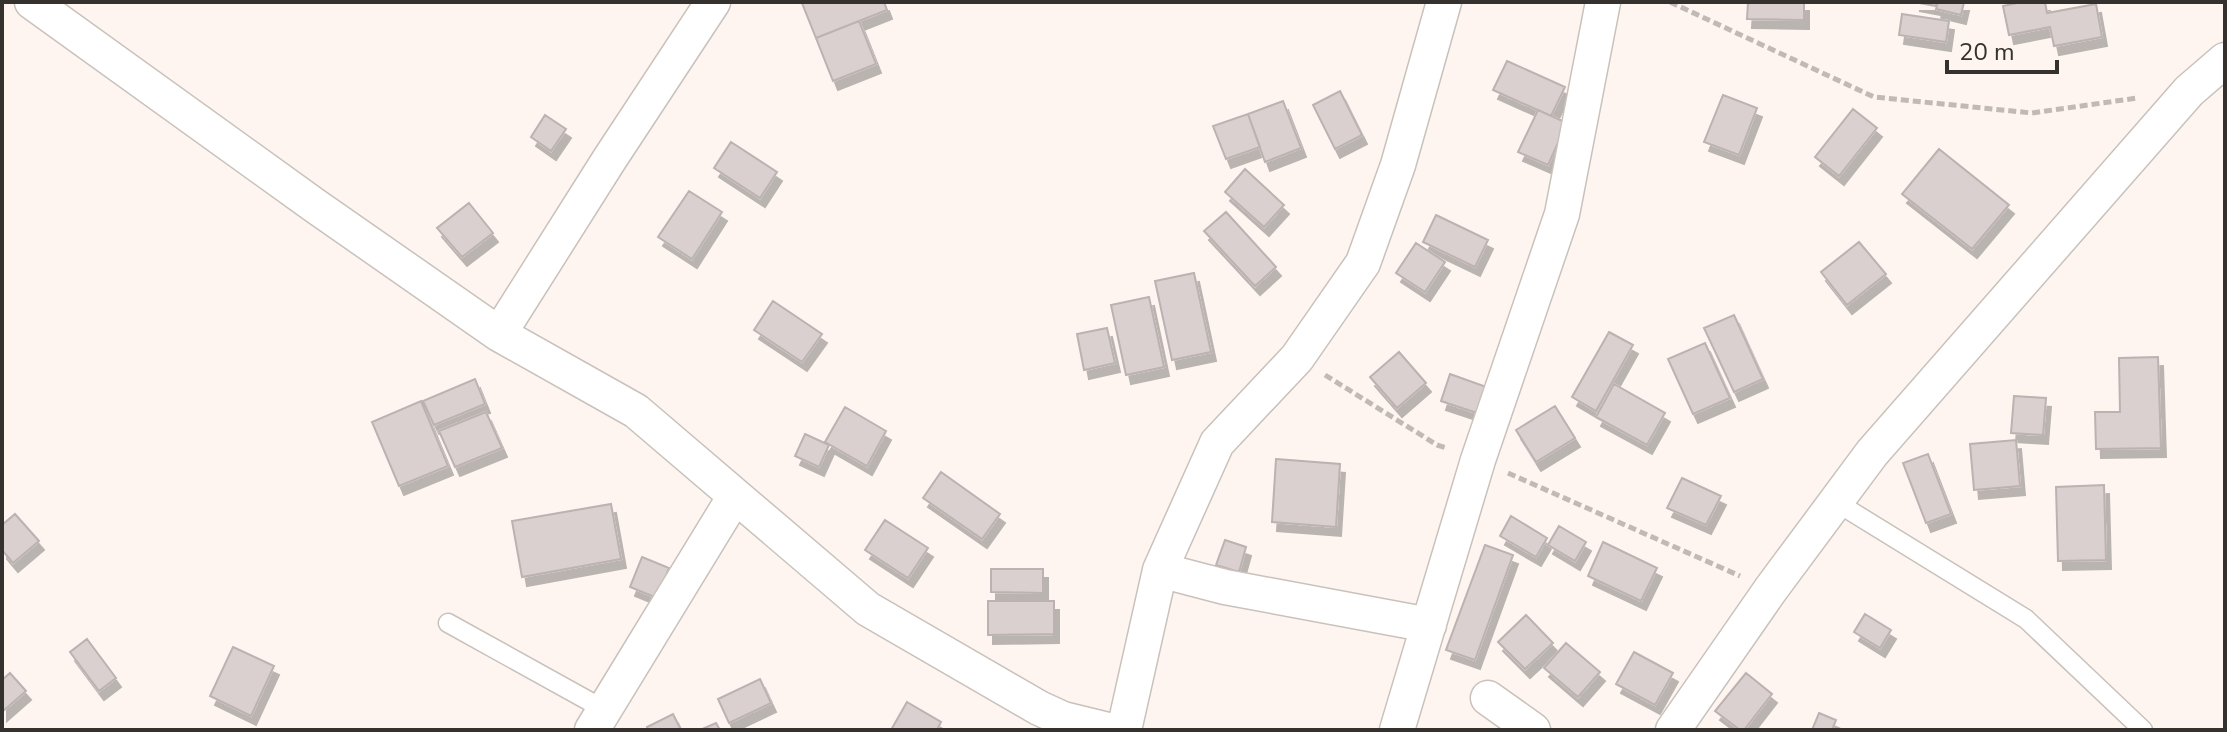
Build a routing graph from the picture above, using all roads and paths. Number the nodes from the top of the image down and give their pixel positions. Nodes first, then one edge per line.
1 (32, 2) edge
2 (713, 2) edge
3 (1444, 2) edge
4 (1603, 2) edge
5 (1670, 2) edge
6 (2222, 69) edge
7 (2189, 91) junction
8 (499, 334) junction
9 (1297, 358) junction
10 (1478, 460) junction
11 (735, 496) junction
12 (1836, 502) junction
13 (1160, 570) junction
14 (1771, 589) junction
15 (448, 623) dead end
16 (1429, 625) junction
17 (1488, 698) dead end
18 (1033, 719) edge
19 (599, 720) edge
20 (1108, 730) edge
21 (1124, 730) edge
22 (1397, 730) edge
23 (1533, 730) edge
24 (1673, 730) edge
25 (2143, 730) edge

1 - 8 street
2 - 8 street
3 - 9 street
4 - 10 street
5 - 7 path
6 - 7 street
7 - 12 street
8 - 11 street
9 - 10 path
9 - 13 street
10 - 14 path
10 - 16 street
11 - 18 street
11 - 19 street
12 - 14 street
12 - 25 lane
13 - 16 street
13 - 21 street
14 - 24 street
15 - 19 lane
16 - 22 street
17 - 23 street
18 - 20 street

